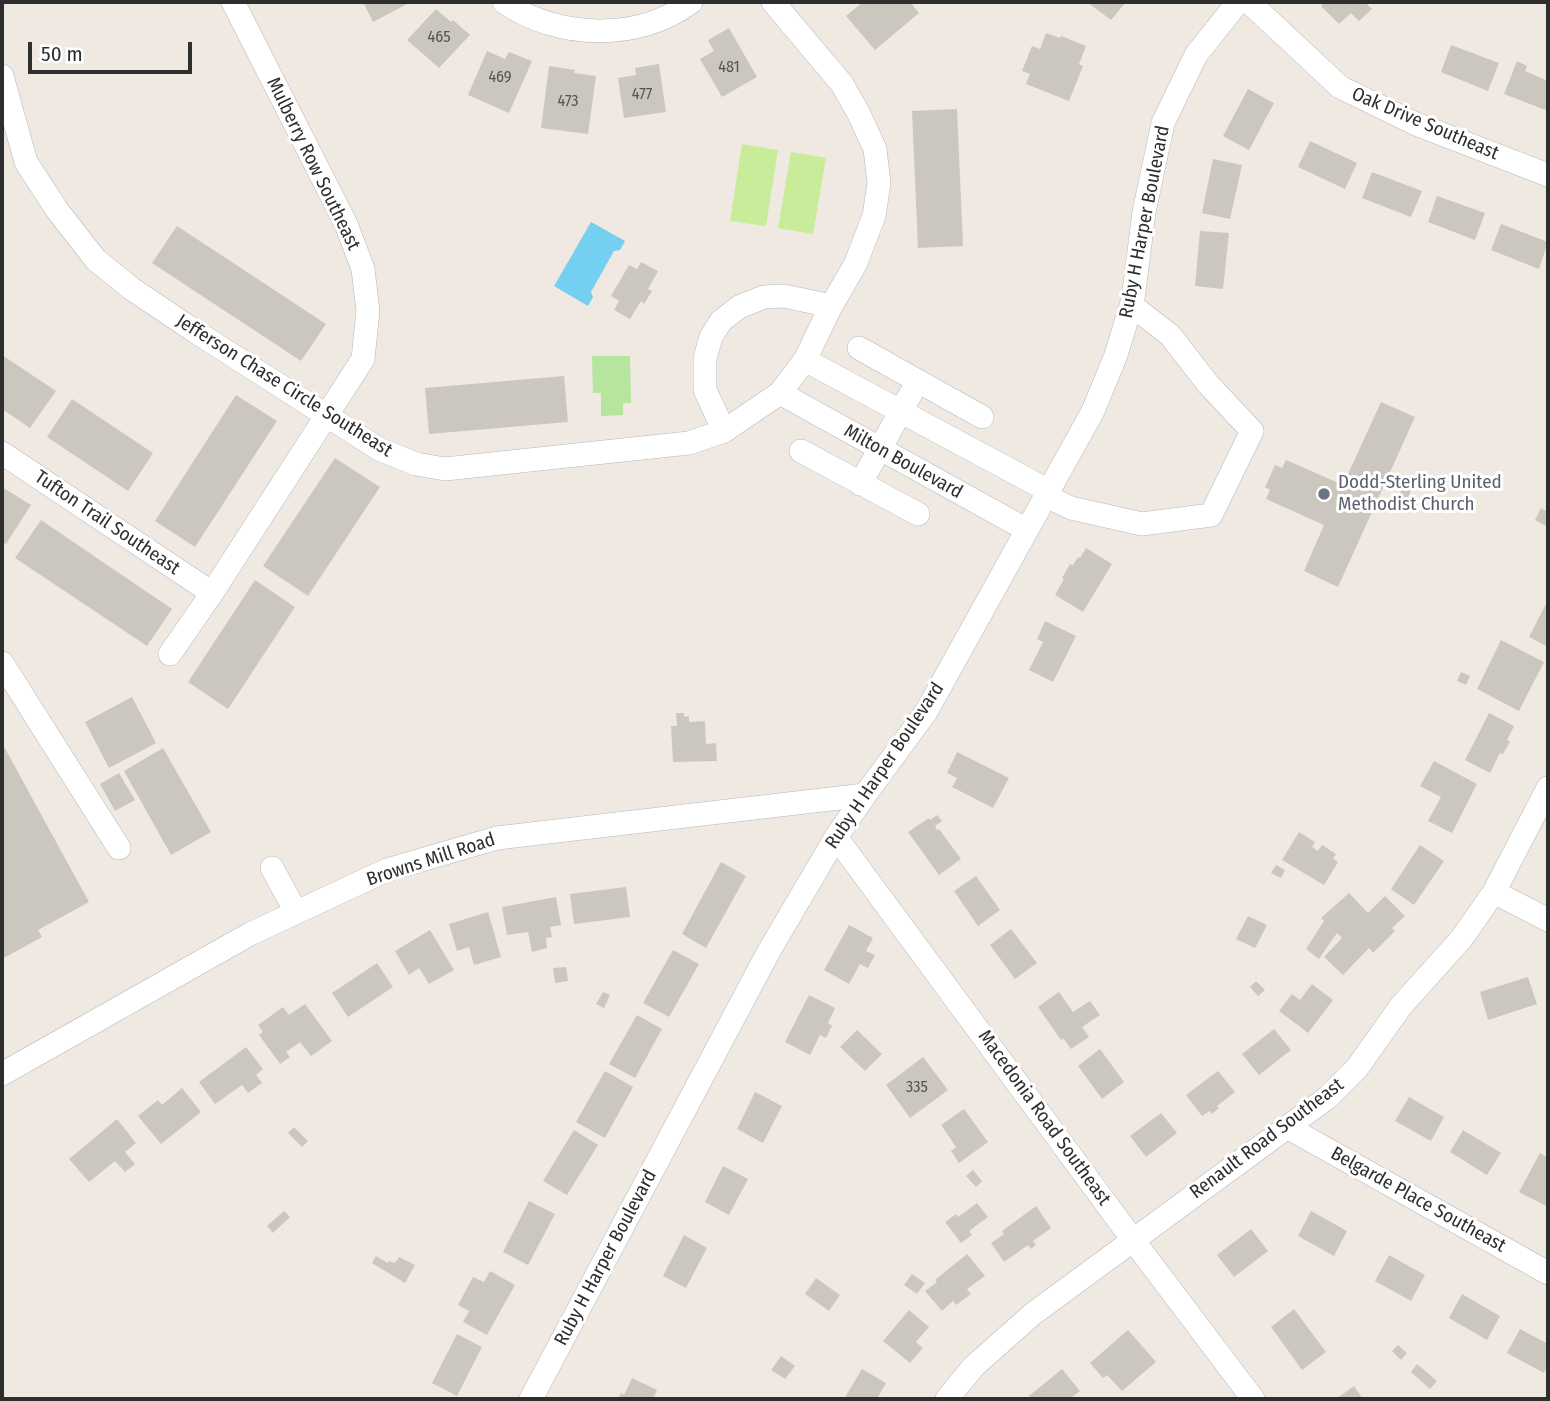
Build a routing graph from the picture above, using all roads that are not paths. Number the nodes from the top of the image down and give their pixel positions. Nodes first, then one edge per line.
1 (233, 2) edge
2 (504, 2) edge
3 (691, 2) edge
4 (773, 2) edge
5 (1238, 2) edge
6 (1249, 2) edge
7 (2, 76) edge
8 (1548, 175) edge
9 (831, 306) junction
10 (1131, 306) junction
11 (859, 348) dead end
12 (805, 360) junction
13 (918, 381) junction
14 (780, 393) junction
15 (901, 412) junction
16 (327, 416) junction
17 (982, 417) dead end
18 (724, 431) junction
19 (879, 448) junction
20 (801, 451) dead end
21 (2, 453) edge
22 (860, 484) junction
23 (1047, 493) junction
24 (918, 514) dead end
25 (1027, 530) junction
26 (212, 593) junction
27 (170, 654) dead end
28 (2, 663) edge
29 (1548, 788) edge
30 (864, 794) junction
31 (836, 836) junction
32 (119, 848) dead end
33 (272, 868) dead end
34 (1494, 892) junction
35 (296, 912) junction
36 (1548, 919) edge
37 (4, 1067) edge
38 (1287, 1127) junction
39 (1133, 1240) junction
40 (1548, 1273) edge
41 (531, 1399) edge
42 (947, 1399) edge
43 (1252, 1399) edge

1 - 16 street, Mulberry Row Southeast
2 - 3 street
4 - 9 street, Jefferson Chase Circle Southeast
5 - 10 street, Ruby H Harper Boulevard
6 - 8 street, Oak Drive Southeast
7 - 16 street, Jefferson Chase Circle Southeast
9 - 12 street, Jefferson Chase Circle Southeast
9 - 18 street
10 - 23 street, Ruby H Harper Boulevard
10 - 23 street
11 - 13 street
12 - 14 street, Jefferson Chase Circle Southeast
12 - 15 street
13 - 15 street
13 - 17 street
14 - 18 street, Jefferson Chase Circle Southeast
14 - 19 street, Milton Boulevard
15 - 19 street
15 - 23 street
16 - 18 street, Jefferson Chase Circle Southeast
16 - 26 street, Mulberry Row Southeast
19 - 22 street
19 - 25 street, Milton Boulevard
20 - 22 street
21 - 26 street, Tufton Trail Southeast
22 - 24 street
23 - 25 street, Ruby H Harper Boulevard
25 - 30 street, Ruby H Harper Boulevard
26 - 27 street, Mulberry Row Southeast
28 - 32 street
29 - 34 street, Renault Road Southeast
30 - 31 street, Ruby H Harper Boulevard
30 - 35 street, Browns Mill Road
31 - 39 street, Macedonia Road Southeast
31 - 41 street, Ruby H Harper Boulevard
33 - 35 street
34 - 36 street
34 - 38 street, Renault Road Southeast
35 - 37 street, Browns Mill Road
38 - 39 street, Renault Road Southeast
38 - 40 street, Belgarde Place Southeast
39 - 42 street, Renault Road Southeast
39 - 43 street, Macedonia Road Southeast

